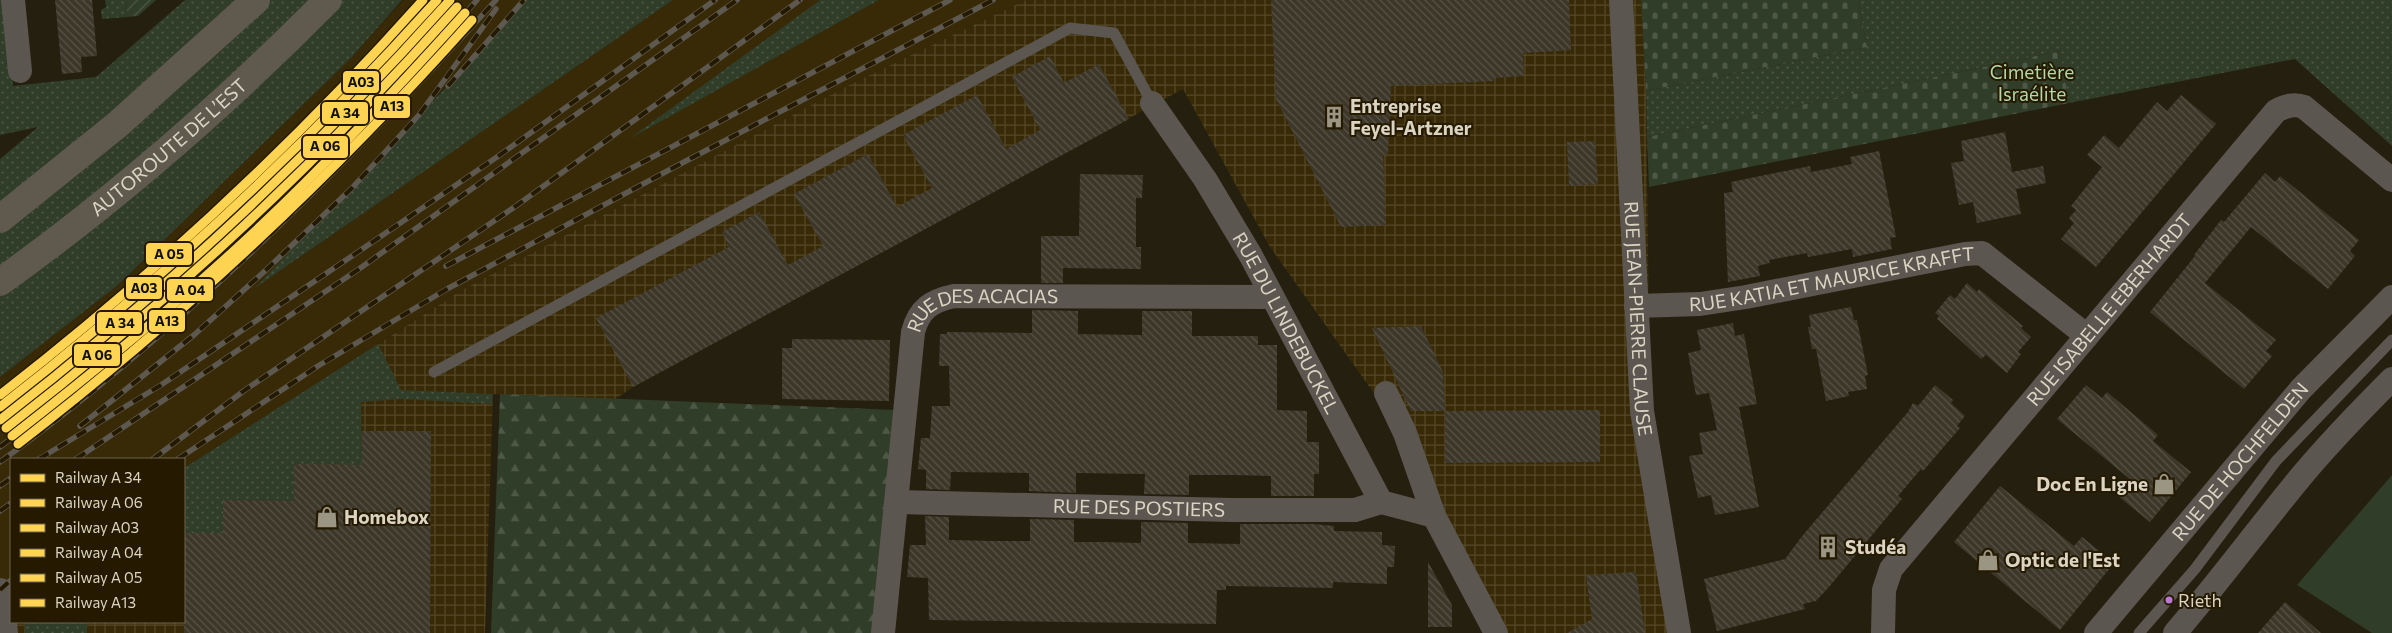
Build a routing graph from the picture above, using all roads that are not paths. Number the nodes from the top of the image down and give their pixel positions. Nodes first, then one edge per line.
1 (13, 0) edge
2 (256, 0) edge
3 (328, 0) edge
4 (1621, 0) edge
5 (20, 72) dead end
6 (1152, 103) joint
7 (2392, 180) edge
8 (0, 219) edge
9 (0, 282) edge
10 (1271, 297) junction
11 (2392, 297) edge
12 (1636, 306) junction
13 (2087, 336) junction
14 (2392, 340) edge
15 (434, 372) dead end
16 (2392, 378) edge
17 (1386, 393) dead end
18 (897, 502) junction
19 (1381, 502) junction
20 (1434, 516) junction
21 (0, 592) edge
22 (4, 633) edge
23 (884, 633) edge
24 (1496, 633) edge
25 (1679, 633) edge
26 (1882, 633) edge
27 (2096, 633) edge
28 (2139, 633) edge
29 (2175, 633) edge

1 - 5 street
2 - 8 highway
3 - 9 highway, AUTOROUTE DE L’EST
4 - 12 street, RUE JEAN-PIERRE CLAUSE
6 - 10 street, RUE DU LINDEBUCKEL
6 - 15 lane
7 - 13 street, RUE ISABELLE EBERHARDT
10 - 18 street, RUE DES ACACIAS
10 - 19 street, RUE DU LINDEBUCKEL
11 - 27 street, RUE DE HOCHFELDEN
12 - 13 street, RUE KATIA ET MAURICE KRAFFT
12 - 25 street, RUE JEAN-PIERRE CLAUSE
13 - 26 street, RUE ISABELLE EBERHARDT
14 - 28 lane
16 - 29 street
17 - 20 street
18 - 19 street, RUE DES POSTIERS
18 - 23 street, RUE DES ACACIAS
19 - 20 street
20 - 24 street
21 - 22 street

